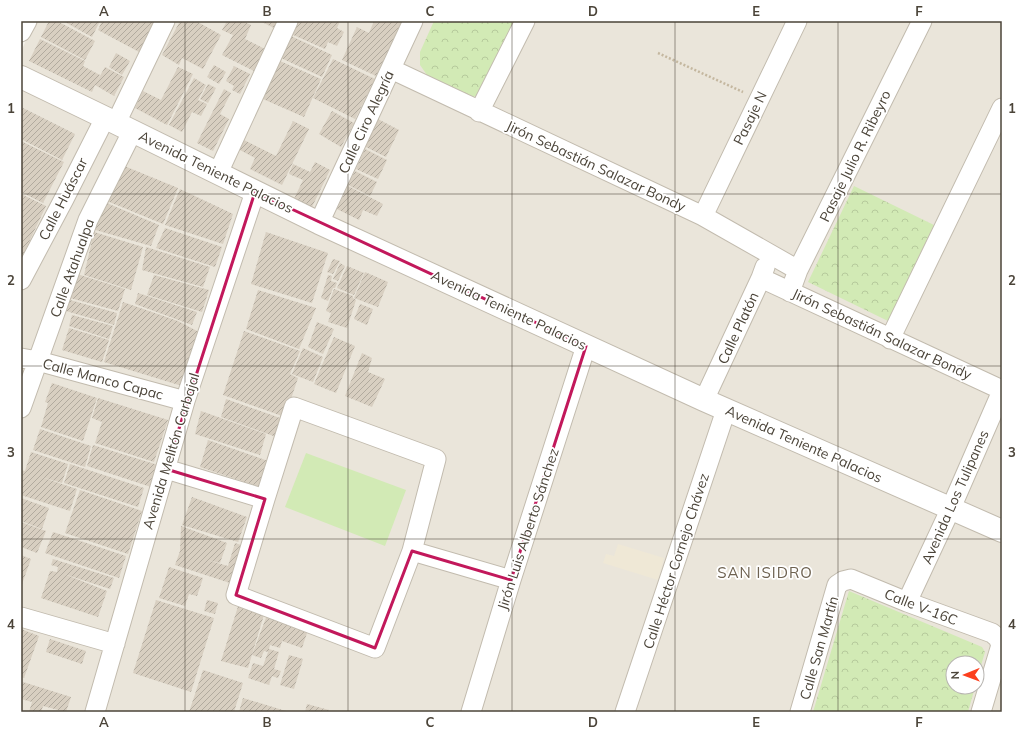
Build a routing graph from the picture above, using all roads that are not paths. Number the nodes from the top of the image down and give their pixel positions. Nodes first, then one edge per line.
1 (27, 21) edge
2 (165, 21) edge
3 (288, 21) edge
4 (413, 21) edge
5 (525, 21) edge
6 (797, 21) edge
7 (922, 21) edge
8 (21, 32) edge
9 (391, 69) junction
10 (21, 78) edge
11 (1002, 108) edge
12 (479, 112) junction
13 (118, 124) junction
14 (218, 173) junction
15 (255, 192) junction
16 (703, 216) junction
17 (319, 223) junction
18 (769, 254) junction
19 (798, 270) junction
20 (761, 278) junction
21 (21, 280) edge
22 (790, 292) junction
23 (890, 339) junction
24 (586, 346) junction
25 (29, 360) edge
26 (1002, 391) edge
27 (704, 400) junction
28 (185, 401) junction
29 (21, 408) edge
30 (726, 410) junction
31 (166, 469) junction
32 (265, 499) junction
33 (951, 508) junction
34 (1002, 531) edge
35 (412, 551) junction
36 (511, 580) junction
37 (837, 585) joint
38 (907, 602) junction
39 (21, 617) edge
40 (115, 644) junction
41 (1001, 645) edge
42 (95, 712) edge
43 (471, 712) edge
44 (625, 712) edge
45 (800, 712) edge
46 (981, 712) edge

1 - 8 street
2 - 13 street, Calle Atahualpa
3 - 14 street
4 - 9 street, Calle Ciro Alegría
5 - 12 street
6 - 16 street, Pasaje N
7 - 19 street, Pasaje Julio R. Ribeyro
9 - 12 street, Jirón Sebastián Salazar Bondy
9 - 17 street, Calle Ciro Alegría
10 - 13 street, Avenida Teniente Palacios
11 - 23 street
12 - 16 street, Jirón Sebastián Salazar Bondy
13 - 14 street, Avenida Teniente Palacios
13 - 21 street, Calle Huáscar
13 - 25 street, Calle Atahualpa
14 - 15 street, Avenida Teniente Palacios
15 - 17 street, Avenida Teniente Palacios
15 - 28 street, Avenida Melitón Carbajal
16 - 18 street, Jirón Sebastián Salazar Bondy
17 - 24 street, Avenida Teniente Palacios
18 - 19 street, Jirón Sebastián Salazar Bondy
18 - 20 street, Calle Platón
19 - 22 street, Pasaje Julio R. Ribeyro
20 - 22 street, Jirón Sebastián Salazar Bondy
20 - 27 street, Calle Platón
22 - 23 street, Jirón Sebastián Salazar Bondy
23 - 26 street, Jirón Sebastián Salazar Bondy
24 - 27 street, Avenida Teniente Palacios
24 - 36 street, Jirón Luis Alberto Sánchez
25 - 28 street, Calle Manco Capac
25 - 29 street, Calle Atahualpa
26 - 33 street, Avenida Los Tulipanes
27 - 30 street, Avenida Teniente Palacios
28 - 31 street, Avenida Melitón Carbajal
30 - 33 street, Avenida Teniente Palacios
30 - 44 street, Calle Héctor Cornejo Chávez
31 - 32 street
31 - 40 street, Avenida Melitón Carbajal
32 - 35 street
32 - 35 street
33 - 34 street, Avenida Teniente Palacios
33 - 38 street, Avenida Los Tulipanes
35 - 36 street
36 - 43 street, Jirón Luis Alberto Sánchez
37 - 38 street, Calle V-16C
37 - 45 street, Calle San Martín
38 - 41 street, Calle V-16C
39 - 40 street
40 - 42 street, Avenida Melitón Carbajal
41 - 46 street

